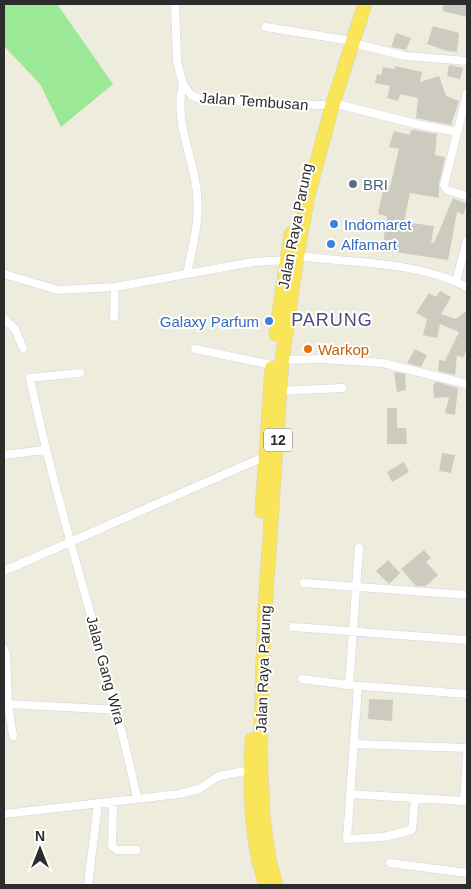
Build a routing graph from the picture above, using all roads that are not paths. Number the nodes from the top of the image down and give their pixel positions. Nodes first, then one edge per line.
1 (175, 4) edge
2 (356, 4) edge
3 (365, 4) edge
4 (266, 27) dead end
5 (349, 41) junction
6 (467, 61) edge
7 (183, 84) junction
8 (467, 93) edge
9 (327, 104) junction
10 (458, 131) junction
11 (467, 131) edge
12 (467, 196) edge
13 (467, 241) edge
14 (292, 258) junction
15 (4, 274) edge
16 (187, 274) junction
17 (456, 281) junction
18 (467, 287) edge
19 (115, 288) junction
20 (114, 317) dead end
21 (4, 319) edge
22 (23, 348) dead end
23 (195, 349) dead end
24 (277, 363) junction
25 (80, 373) dead end
26 (467, 384) edge
27 (342, 388) dead end
28 (280, 391) junction
29 (45, 450) junction
30 (272, 454) junction
31 (4, 456) edge
32 (72, 543) junction
33 (359, 548) dead end
34 (4, 571) edge
35 (304, 583) dead end
36 (356, 587) junction
37 (467, 595) edge
38 (293, 627) dead end
39 (353, 632) junction
40 (467, 640) edge
41 (4, 649) edge
42 (302, 679) dead end
43 (354, 686) junction
44 (467, 694) edge
45 (5, 695) edge
46 (8, 704) junction
47 (118, 710) junction
48 (13, 736) dead end
49 (354, 744) junction
50 (467, 748) edge
51 (467, 755) edge
52 (250, 770) junction
53 (256, 793) junction
54 (350, 794) junction
55 (137, 798) junction
56 (415, 798) junction
57 (113, 802) junction
58 (98, 804) junction
59 (4, 814) edge
60 (136, 850) dead end
61 (390, 863) dead end
62 (467, 873) edge
63 (88, 885) edge
64 (266, 885) edge
65 (276, 885) edge

1 - 7 street, Jalan Tembusan
2 - 5 highway, Jalan Raya Parung / 12
3 - 5 highway, Jalan Raya Parung / 12
4 - 5 street
5 - 6 street
5 - 9 highway, Jalan Raya Parung / 12
7 - 9 street, Jalan Tembusan
7 - 16 street
8 - 10 street
9 - 10 street, Jalan Tembusan
9 - 14 highway, Jalan Raya Parung / 12
10 - 11 street, Jalan Tembusan
10 - 12 street
13 - 17 street
14 - 16 street
14 - 17 street
14 - 24 highway, Jalan Raya Parung / 12
15 - 19 street
16 - 19 street
17 - 18 street
19 - 20 street
21 - 22 street
23 - 24 street
24 - 26 street
24 - 28 highway, Jalan Raya Parung / 12
24 - 30 highway, Jalan Raya Parung / 12
25 - 29 street, Jalan Gang Wira
27 - 28 street
28 - 30 highway, Jalan Raya Parung / 12
29 - 31 street
29 - 32 street, Jalan Gang Wira
30 - 32 street
30 - 52 highway, Jalan Raya Parung / 12
30 - 53 highway, Jalan Raya Parung / 12
32 - 34 street
32 - 47 street, Jalan Gang Wira
33 - 36 street
35 - 36 street
36 - 37 street
36 - 39 street
38 - 39 street
39 - 40 street
39 - 43 street
41 - 45 street
42 - 43 street
43 - 44 street
43 - 49 street
45 - 46 street
46 - 47 street
46 - 48 street
47 - 55 street, Jalan Gang Wira
49 - 50 street
49 - 54 street
51 - 56 street
52 - 53 highway, Jalan Raya Parung / 12
52 - 55 street
53 - 64 highway, Jalan Raya Parung / 12
53 - 65 highway, Jalan Raya Parung / 12
54 - 56 street
54 - 56 street
55 - 57 street
57 - 58 street
57 - 60 street
58 - 59 street
58 - 63 street
61 - 62 street

